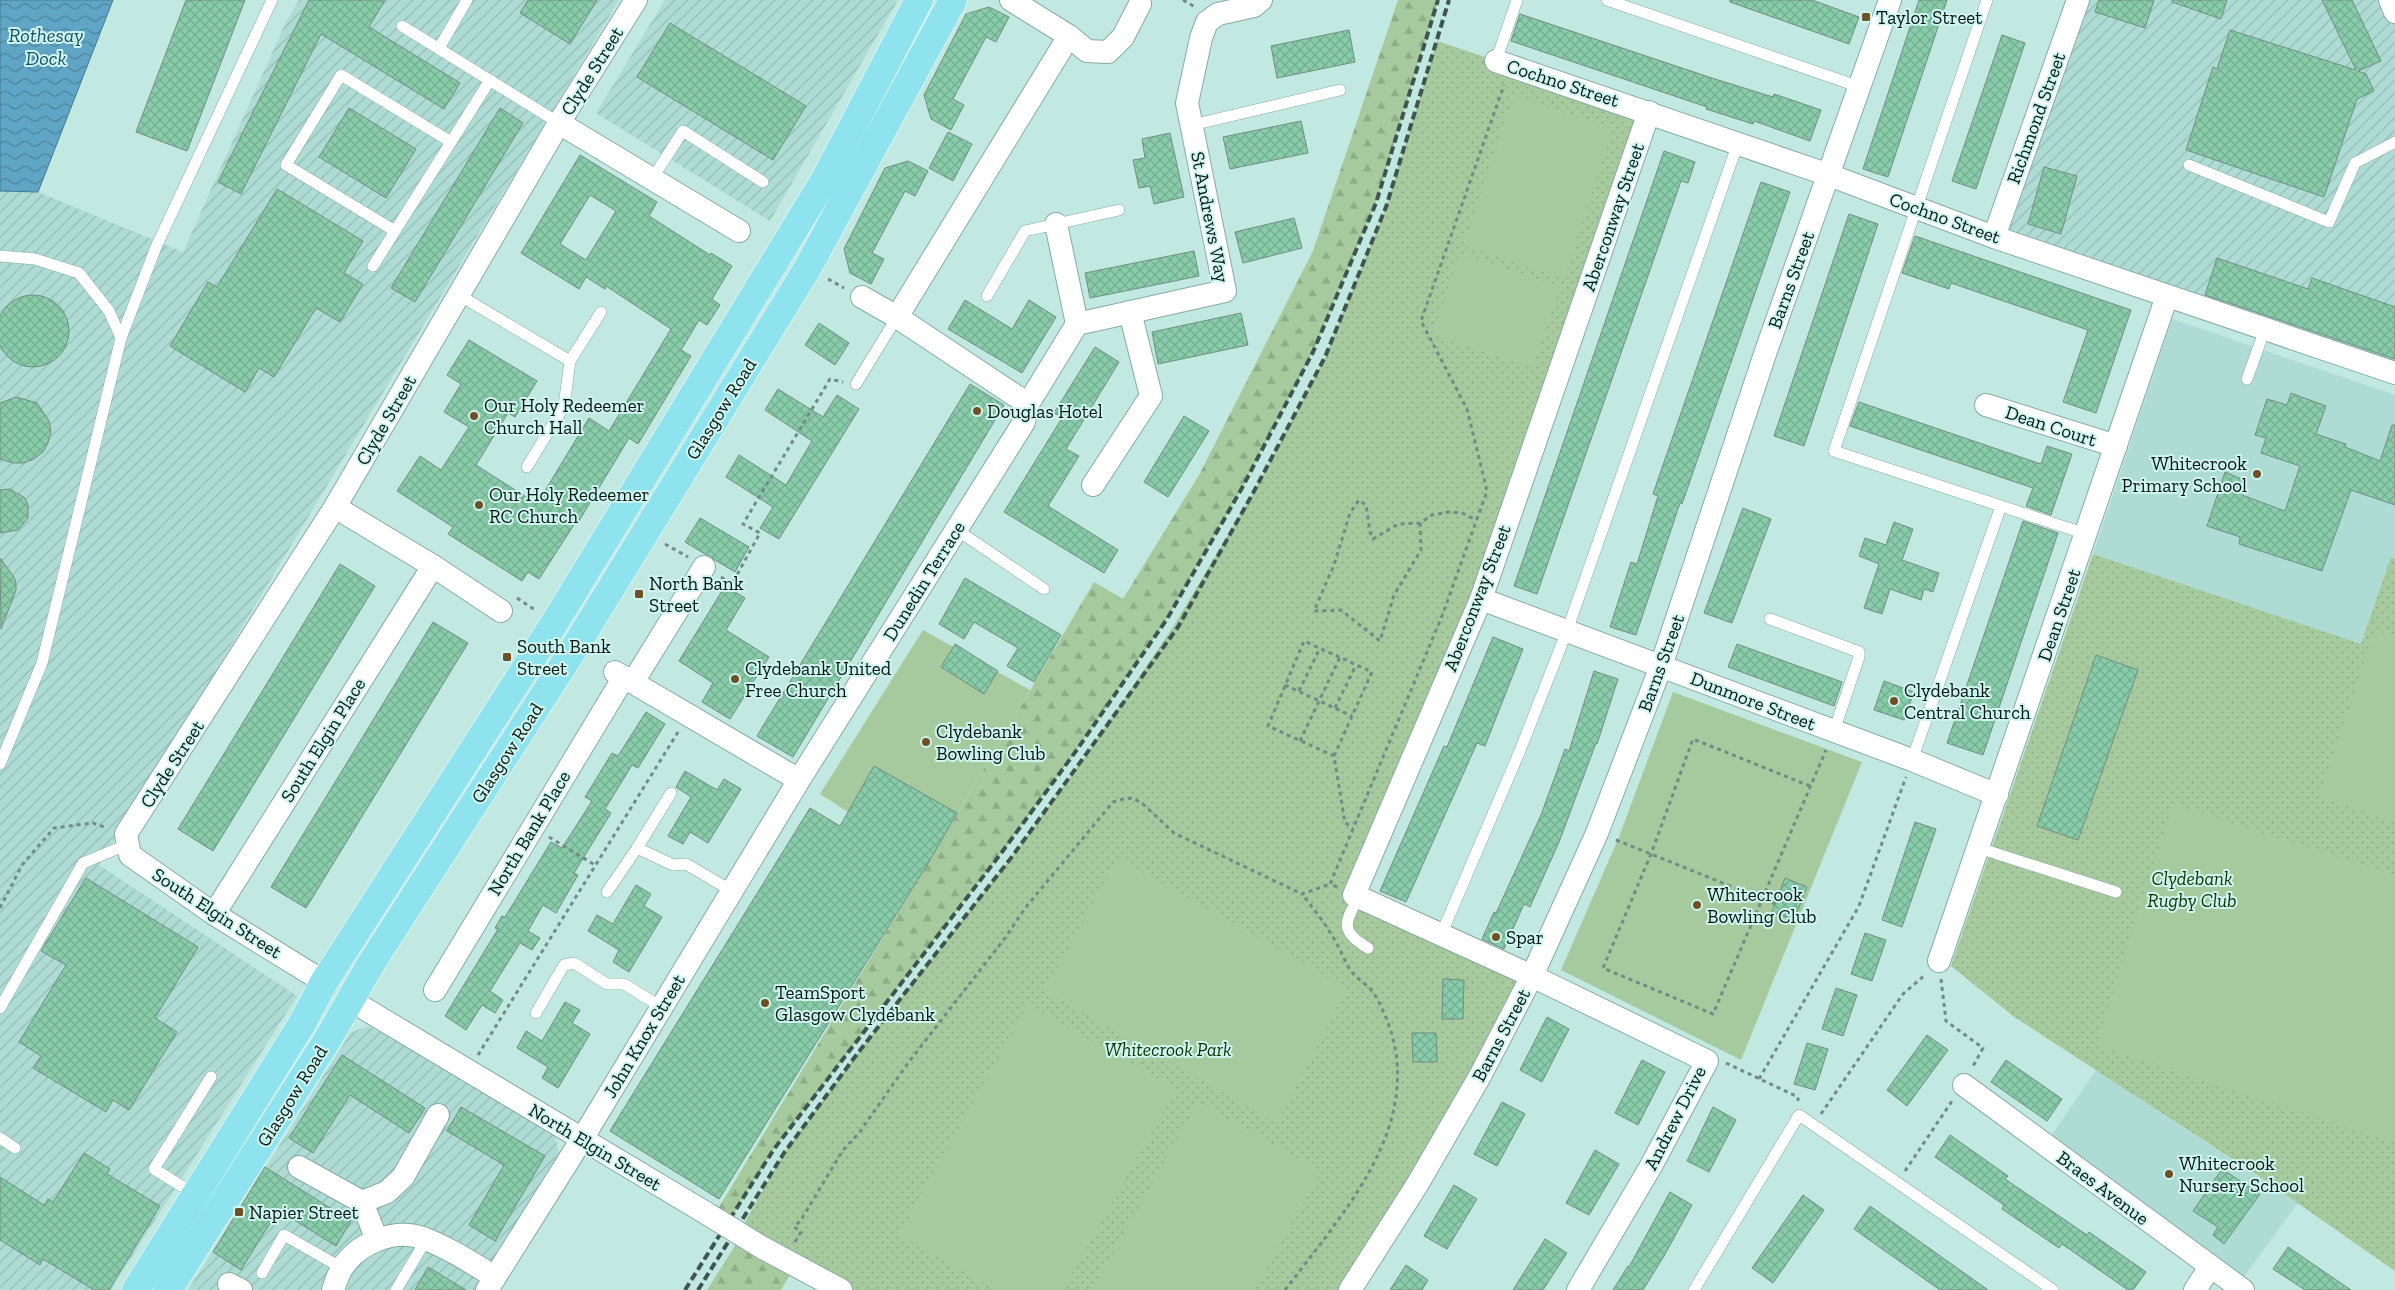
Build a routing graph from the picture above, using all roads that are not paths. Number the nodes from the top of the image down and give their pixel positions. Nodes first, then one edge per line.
1 (272, 0) edge
2 (467, 0) edge
3 (636, 0) edge
4 (919, 0) edge
5 (953, 0) edge
6 (1011, 0) edge
7 (1261, 0) edge
8 (1517, 0) edge
9 (1607, 0) edge
10 (1890, 0) edge
11 (1987, 0) edge
12 (2078, 0) edge
13 (2390, 0) edge
14 (1140, 4) dead end
15 (2395, 12) edge
16 (402, 26) dead end
17 (1069, 36) junction
18 (439, 48) junction
19 (1503, 63) joint
20 (490, 80) junction
21 (1860, 87) junction
22 (1340, 90) dead end
23 (1649, 112) junction
24 (559, 123) junction
25 (1192, 125) junction
26 (451, 142) junction
27 (2395, 142) edge
28 (1738, 143) junction
29 (2189, 164) dead end
30 (1829, 175) junction
31 (652, 179) junction
32 (763, 182) dead end
33 (1916, 208) junction
34 (1119, 210) dead end
35 (1056, 224) junction
36 (739, 231) dead end
37 (395, 232) junction
38 (1994, 237) junction
39 (0, 256) edge
40 (373, 266) dead end
41 (459, 295) junction
42 (987, 296) dead end
43 (2167, 296) junction
44 (862, 297) dead end
45 (601, 312) dead end
46 (1130, 312) junction
47 (897, 317) junction
48 (1077, 324) junction
49 (2265, 329) junction
50 (121, 338) junction
51 (570, 360) junction
52 (2395, 372) edge
53 (2248, 379) dead end
54 (856, 384) road end
55 (1028, 404) junction
56 (1986, 405) dead end
57 (2116, 446) junction
58 (527, 467) dead end
59 (1093, 485) dead end
60 (2001, 506) junction
61 (335, 507) junction
62 (956, 530) junction
63 (2086, 534) junction
64 (433, 566) junction
65 (704, 567) road end
66 (1044, 588) dead end
67 (1481, 598) junction
68 (501, 611) road end
69 (1770, 619) dead end
70 (1567, 631) junction
71 (1661, 666) junction
72 (624, 677) junction
73 (1834, 731) junction
74 (1912, 760) junction
75 (0, 764) edge
76 (799, 780) junction
77 (671, 793) dead end
78 (1997, 795) junction
79 (127, 839) junction
80 (637, 848) junction
81 (1979, 848) junction
82 (732, 891) junction
83 (607, 892) dead end
84 (2116, 892) dead end
85 (1357, 896) junction
86 (214, 914) junction
87 (1441, 935) junction
88 (1368, 948) dead end
89 (1939, 961) road end
90 (1532, 976) junction
91 (324, 982) junction
92 (435, 990) dead end
93 (350, 1000) junction
94 (0, 1008) edge
95 (662, 1008) junction
96 (536, 1013) dead end
97 (211, 1077) dead end
98 (1964, 1085) road end
99 (438, 1114) dead end
100 (0, 1138) edge
101 (582, 1139) junction
102 (16, 1148) dead end
103 (299, 1167) dead end
104 (196, 1194) junction
105 (362, 1202) junction
106 (377, 1240) junction
107 (426, 1240) junction
108 (342, 1268) junction
109 (2210, 1268) junction
110 (262, 1273) dead end
111 (491, 1284) edge
112 (136, 1290) edge
113 (168, 1290) edge
114 (332, 1290) edge
115 (396, 1290) edge
116 (841, 1290) edge
117 (1350, 1290) edge
118 (1578, 1290) edge
119 (1694, 1290) edge
120 (2052, 1290) edge
121 (2195, 1290) edge
122 (2242, 1290) edge

1 - 50 lane
2 - 18 lane
3 - 24 street, Clyde Street
4 - 91 main road, Glasgow Road
5 - 93 main road, Glasgow Road
6 - 17 street
7 - 25 street, St Andrews Way
8 - 19 lane
9 - 21 lane
10 - 21 street, Barns Street
11 - 33 lane
12 - 38 street, Richmond Street
13 - 15 street
14 - 17 street
16 - 18 lane
17 - 47 street
18 - 20 lane
19 - 23 street, Cochno Street
20 - 24 lane
20 - 26 lane
21 - 30 street, Barns Street
22 - 25 lane
23 - 28 street, Cochno Street
23 - 67 street, Aberconway Street
24 - 31 street
24 - 41 street, Clyde Street
25 - 46 street, St Andrews Way
26 - 37 lane
26 - 37 lane
27 - 29 lane
28 - 30 street, Cochno Street
28 - 70 lane
30 - 33 street, Cochno Street
30 - 71 street, Barns Street
31 - 32 lane
31 - 36 street
33 - 38 street, Cochno Street
33 - 60 lane
34 - 35 lane
35 - 42 lane
35 - 48 street
37 - 40 lane
38 - 43 street, Cochno Street
39 - 50 lane
41 - 51 lane
41 - 61 street, Clyde Street
43 - 49 street, Cochno Street
43 - 57 street, Dean Street
44 - 47 street
45 - 51 lane
46 - 48 street, St Andrews Way
46 - 59 street
47 - 54 lane
47 - 55 street
48 - 55 street
49 - 52 street, Cochno Street
49 - 53 lane
50 - 75 lane
51 - 58 lane
55 - 62 street, Dunedin Terrace
56 - 57 street, Dean Court
57 - 63 street, Dean Street
60 - 63 lane
60 - 74 lane
61 - 64 street
61 - 79 street, Clyde Street
62 - 66 lane
62 - 76 street, Dunedin Terrace
63 - 78 street, Dean Street
64 - 68 street
64 - 86 street, South Elgin Place
65 - 72 street, North Bank Place
67 - 70 street, Dunmore Street
67 - 85 street, Aberconway Street
69 - 73 lane
70 - 71 street, Dunmore Street
70 - 87 lane
71 - 73 street, Dunmore Street
71 - 90 street, Barns Street
72 - 76 street
72 - 92 street, North Bank Place
73 - 74 street, Dunmore Street
74 - 78 street, Dunmore Street
76 - 82 street, John Knox Street
77 - 80 lane
78 - 81 street, Dean Street
79 - 86 street, South Elgin Street
79 - 94 lane
80 - 82 lane
80 - 83 lane
81 - 84 lane
81 - 89 street, Dean Street
82 - 95 street, John Knox Street
85 - 87 street
85 - 88 lane
86 - 91 street, South Elgin Street
87 - 90 street
90 - 117 street, Barns Street
90 - 118 street, Andrew Drive
91 - 93 main road
91 - 104 main road, Glasgow Road
93 - 101 street, North Elgin Street
93 - 113 main road, Glasgow Road
95 - 96 lane
95 - 101 street, John Knox Street
97 - 104 lane
98 - 109 street, Braes Avenue
99 - 105 street
100 - 102 lane
101 - 111 street, John Knox Street
101 - 116 street, North Elgin Street, bridge
103 - 105 street
104 - 112 main road, Glasgow Road
105 - 106 street
106 - 107 street
106 - 108 street
107 - 111 street
107 - 115 lane
108 - 110 lane
108 - 114 street
109 - 121 street
109 - 122 street, Braes Avenue
119 - 120 lane

